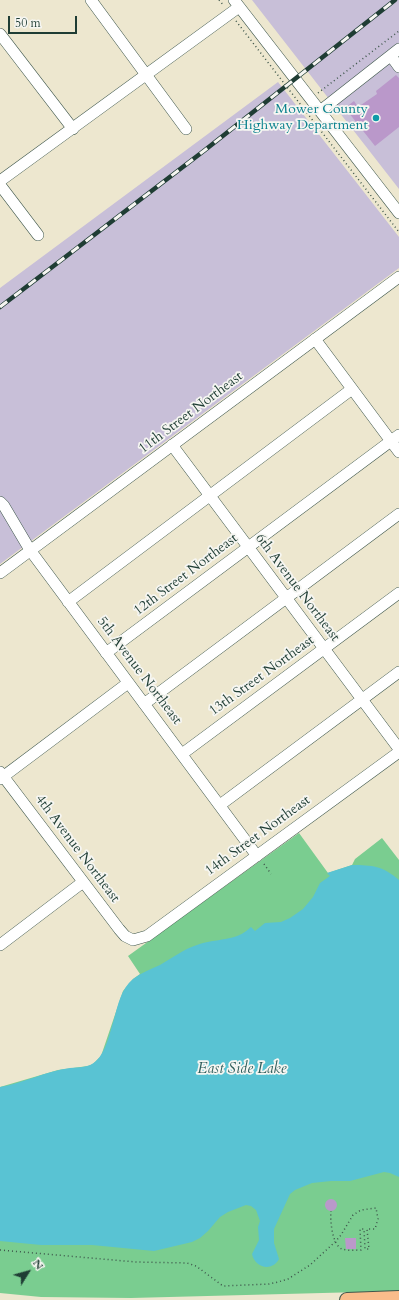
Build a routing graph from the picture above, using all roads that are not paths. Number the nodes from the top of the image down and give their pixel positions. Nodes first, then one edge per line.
1 (91, 0) edge
2 (236, 3) edge
3 (0, 34) edge
4 (395, 52) edge
5 (399, 67) edge
6 (147, 75) junction
7 (320, 111) junction
8 (72, 129) junction
9 (186, 129) dead end
10 (0, 181) edge
11 (0, 185) edge
12 (398, 208) edge
13 (38, 236) dead end
14 (399, 277) edge
15 (315, 339) junction
16 (352, 389) junction
17 (395, 438) edge
18 (172, 445) junction
19 (399, 452) edge
20 (210, 495) junction
21 (0, 502) edge
22 (399, 514) edge
23 (248, 547) junction
24 (30, 550) junction
25 (0, 573) edge
26 (399, 593) edge
27 (286, 598) junction
28 (68, 602) junction
29 (324, 649) junction
30 (106, 654) junction
31 (399, 672) edge
32 (128, 683) junction
33 (362, 700) junction
34 (144, 704) junction
35 (399, 750) edge
36 (182, 754) junction
37 (1, 776) edge
38 (220, 805) junction
39 (257, 856) junction
40 (83, 882) junction
41 (133, 940) joint
42 (0, 945) edge
43 (399, 1298) edge
44 (347, 1300) edge

1 - 6 street
2 - 6 street
2 - 7 street
3 - 8 street
4 - 5 street
4 - 7 street
6 - 8 street
6 - 9 street
7 - 12 street
8 - 10 street
11 - 13 street
14 - 15 street, 11th Street Northeast
15 - 16 street
15 - 18 street, 11th Street Northeast
16 - 17 street
16 - 20 street
17 - 19 street
17 - 23 street, 12th Street Northeast
18 - 20 street, 6th Avenue Northeast
18 - 24 street, 11th Street Northeast
20 - 23 street, 6th Avenue Northeast
20 - 28 street
21 - 24 street, 5th Avenue Northeast
22 - 27 street
23 - 27 street, 6th Avenue Northeast
23 - 30 street, 12th Street Northeast
24 - 25 street, 11th Street Northeast
24 - 28 street, 5th Avenue Northeast
26 - 29 street, 13th Street Northeast
27 - 29 street, 6th Avenue Northeast
27 - 34 street
28 - 30 street, 5th Avenue Northeast
29 - 33 street, 6th Avenue Northeast
29 - 36 street, 13th Street Northeast
30 - 32 street, 5th Avenue Northeast
31 - 33 street
32 - 34 street, 5th Avenue Northeast
32 - 37 street
33 - 35 street, 6th Avenue Northeast
33 - 38 street
34 - 36 street, 5th Avenue Northeast
35 - 39 street, 14th Street Northeast
36 - 38 street, 5th Avenue Northeast
37 - 40 street, 4th Avenue Northeast
38 - 39 street, 5th Avenue Northeast
39 - 41 street, 14th Street Northeast
40 - 41 street, 4th Avenue Northeast
40 - 42 street
43 - 44 main road

